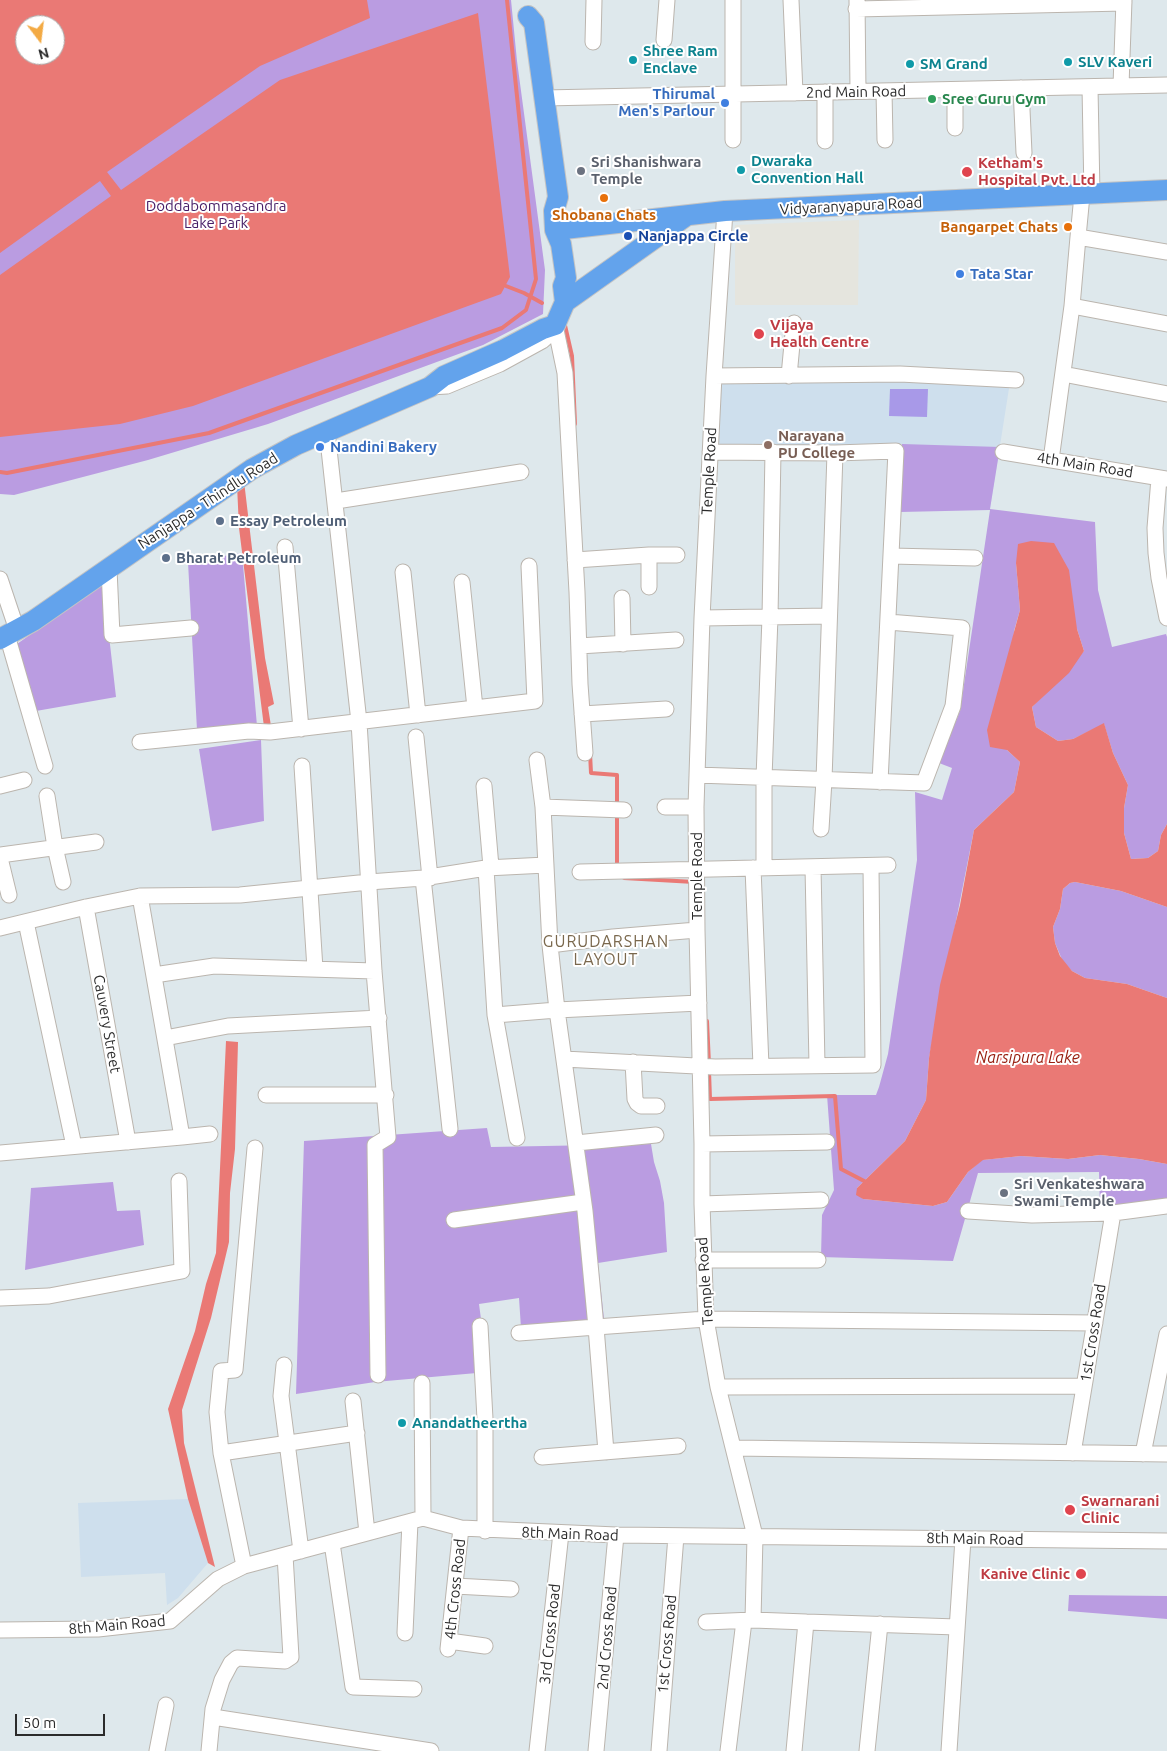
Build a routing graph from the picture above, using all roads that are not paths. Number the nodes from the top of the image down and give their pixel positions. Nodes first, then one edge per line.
1 (594, 0) edge
2 (667, 0) edge
3 (733, 0) edge
4 (791, 0) edge
5 (1124, 1) edge
6 (856, 5) edge
7 (528, 8) edge
8 (664, 40) dead end
9 (593, 42) dead end
10 (1167, 85) edge
11 (1121, 86) junction
12 (1090, 87) junction
13 (1020, 88) junction
14 (955, 90) junction
15 (884, 91) junction
16 (825, 92) junction
17 (858, 92) junction
18 (795, 93) junction
19 (733, 94) junction
20 (544, 98) junction
21 (955, 128) dead end
22 (733, 140) dead end
23 (885, 140) dead end
24 (825, 141) dead end
25 (1024, 153) dead end
26 (1167, 190) edge
27 (1087, 195) junction
28 (725, 211) junction
29 (688, 214) junction
30 (557, 228) junction
31 (1078, 236) junction
32 (1167, 252) edge
33 (564, 294) junction
34 (1072, 306) junction
35 (794, 323) dead end
36 (1167, 324) edge
37 (555, 325) junction
38 (1064, 374) junction
39 (714, 376) junction
40 (789, 376) junction
41 (1016, 380) dead end
42 (1167, 394) edge
43 (327, 431) junction
44 (710, 452) junction
45 (773, 452) junction
46 (1003, 452) dead end
47 (834, 453) junction
48 (1051, 460) junction
49 (521, 472) dead end
50 (1163, 478) edge
51 (336, 501) junction
52 (285, 547) dead end
53 (649, 555) junction
54 (677, 555) dead end
55 (891, 556) junction
56 (975, 558) dead end
57 (580, 559) junction
58 (528, 566) dead end
59 (108, 569) junction
60 (403, 572) dead end
61 (0, 579) edge
62 (462, 582) dead end
63 (650, 587) dead end
64 (622, 598) dead end
65 (829, 616) junction
66 (770, 617) junction
67 (702, 618) junction
68 (1167, 618) edge
69 (888, 622) junction
70 (191, 628) dead end
71 (8, 635) edge
72 (676, 640) dead end
73 (623, 644) junction
74 (583, 646) junction
75 (475, 708) junction
76 (666, 709) dead end
77 (587, 714) junction
78 (418, 715) junction
79 (359, 722) junction
80 (301, 728) junction
81 (416, 737) dead end
82 (140, 742) dead end
83 (585, 752) dead end
84 (537, 760) dead end
85 (45, 766) dead end
86 (302, 766) dead end
87 (697, 776) junction
88 (764, 778) junction
89 (24, 780) dead end
90 (824, 780) junction
91 (880, 782) junction
92 (0, 786) edge
93 (484, 786) dead end
94 (47, 796) dead end
95 (543, 807) junction
96 (665, 807) dead end
97 (696, 807) junction
98 (618, 810) dead end
99 (821, 829) dead end
100 (96, 842) dead end
101 (55, 847) junction
102 (0, 857) edge
103 (546, 865) junction
104 (888, 865) dead end
105 (871, 866) junction
106 (813, 867) junction
107 (489, 868) junction
108 (759, 868) junction
109 (580, 872) dead end
110 (427, 878) junction
111 (697, 878) junction
112 (63, 882) dead end
113 (369, 882) junction
114 (309, 888) junction
115 (9, 895) dead end
116 (140, 896) junction
117 (86, 907) junction
118 (26, 922) junction
119 (0, 928) edge
120 (697, 930) junction
121 (550, 945) junction
122 (314, 969) junction
123 (374, 970) junction
124 (154, 975) junction
125 (699, 1003) junction
126 (557, 1010) junction
127 (495, 1015) junction
128 (379, 1018) junction
129 (165, 1038) junction
130 (564, 1059) junction
131 (633, 1062) junction
132 (706, 1066) junction
133 (761, 1066) junction
134 (817, 1066) junction
135 (266, 1095) dead end
136 (386, 1095) junction
137 (657, 1106) dead end
138 (450, 1129) dead end
139 (210, 1134) dead end
140 (656, 1135) dead end
141 (182, 1137) junction
142 (517, 1138) dead end
143 (128, 1142) junction
144 (827, 1142) dead end
145 (576, 1143) junction
146 (702, 1144) junction
147 (74, 1146) junction
148 (254, 1148) dead end
149 (0, 1153) edge
150 (179, 1181) dead end
151 (821, 1200) dead end
152 (583, 1202) junction
153 (702, 1204) junction
154 (1167, 1206) edge
155 (968, 1211) dead end
156 (1113, 1213) junction
157 (454, 1220) dead end
158 (703, 1260) junction
159 (818, 1260) dead end
160 (0, 1298) edge
161 (706, 1319) junction
162 (1094, 1323) junction
163 (480, 1326) dead end
164 (596, 1328) junction
165 (519, 1333) dead end
166 (1167, 1334) edge
167 (284, 1365) dead end
168 (378, 1375) dead end
169 (422, 1383) dead end
170 (1084, 1386) junction
171 (718, 1387) junction
172 (353, 1401) dead end
173 (357, 1433) junction
174 (287, 1443) junction
175 (678, 1446) dead end
176 (734, 1448) junction
177 (606, 1452) junction
178 (221, 1453) junction
179 (1073, 1453) junction
180 (1144, 1454) junction
181 (1167, 1454) edge
182 (542, 1457) dead end
183 (417, 1520) junction
184 (461, 1528) junction
185 (484, 1530) junction
186 (561, 1533) junction
187 (366, 1534) junction
188 (616, 1535) junction
189 (676, 1536) junction
190 (755, 1536) junction
191 (963, 1539) junction
192 (1167, 1541) edge
193 (332, 1543) junction
194 (301, 1551) junction
195 (285, 1555) junction
196 (244, 1566) junction
197 (455, 1586) junction
198 (511, 1589) dead end
199 (748, 1620) junction
200 (706, 1622) dead end
201 (806, 1622) junction
202 (880, 1624) junction
203 (957, 1627) junction
204 (0, 1630) edge
205 (405, 1632) dead end
206 (485, 1646) dead end
207 (414, 1689) dead end
208 (166, 1705) dead end
209 (213, 1717) junction
210 (597, 1746) edge
211 (157, 1751) edge
212 (209, 1751) edge
213 (430, 1751) edge
214 (537, 1751) edge
215 (659, 1751) edge
216 (728, 1751) edge
217 (794, 1751) edge
218 (867, 1751) edge
219 (949, 1751) edge

1 - 9 street
2 - 8 street
3 - 19 street
4 - 18 street
5 - 6 street
5 - 11 street
6 - 17 street
7 - 20 main road
7 - 30 main road
10 - 11 street, 2nd Main Road
11 - 12 street, 2nd Main Road
12 - 13 street, 2nd Main Road
12 - 27 street
13 - 14 street, 2nd Main Road
13 - 25 street
14 - 15 street, 2nd Main Road
14 - 21 street
15 - 17 street, 2nd Main Road
15 - 23 street
16 - 17 street, 2nd Main Road
16 - 18 street, 2nd Main Road
16 - 24 street
18 - 19 street, 2nd Main Road
19 - 20 street, 2nd Main Road
19 - 22 street
20 - 30 main road
26 - 27 main road, Vidyaranyapura Road
27 - 28 main road, Vidyaranyapura Road
27 - 31 street
28 - 29 main road, Vidyaranyapura Road
28 - 39 street, Temple Road
29 - 30 main road, Vidyaranyapura Road
29 - 33 main road
30 - 33 main road
31 - 32 street
31 - 34 street
33 - 37 main road
34 - 36 street
34 - 38 street
35 - 40 street
37 - 43 main road, Nanjappa - Thindlu Road
37 - 57 street
38 - 42 street
38 - 48 street
39 - 40 street
39 - 44 street, Temple Road
40 - 41 street
43 - 51 street
43 - 59 main road, Nanjappa - Thindlu Road
44 - 45 street
44 - 67 street, Temple Road
45 - 47 street
45 - 66 street
46 - 48 street, 4th Main Road
47 - 55 street
47 - 65 street
48 - 50 street, 4th Main Road
49 - 51 street
50 - 68 street
51 - 79 street
52 - 80 street
53 - 54 street
53 - 57 street
53 - 63 street
55 - 56 street
55 - 69 street
57 - 74 street
58 - 75 street
59 - 70 street
59 - 71 main road, Nanjappa - Thindlu Road
60 - 78 street
61 - 71 street
62 - 75 street
64 - 73 street
65 - 66 street
65 - 90 street
66 - 67 street
66 - 88 street
67 - 87 street, Temple Road
69 - 91 street
69 - 91 street
71 - 85 street
72 - 73 street
73 - 74 street
74 - 77 street
75 - 78 street
76 - 77 street
77 - 83 street
78 - 79 street
79 - 80 street
79 - 113 street
80 - 82 street
81 - 110 street
84 - 95 street
86 - 114 street
87 - 88 street
87 - 97 street, Temple Road
88 - 90 street
88 - 108 street
89 - 92 street
90 - 91 street
90 - 99 street
93 - 107 street
94 - 101 street
95 - 98 street
95 - 103 street
96 - 97 street
97 - 111 street, Temple Road
100 - 101 street
101 - 102 street
101 - 112 street
102 - 115 street
103 - 107 street
103 - 121 street
104 - 105 street
105 - 106 street
105 - 134 street
106 - 108 street
106 - 134 street
107 - 110 street
107 - 127 street
108 - 111 street
108 - 133 street
109 - 111 street
110 - 113 street
110 - 138 street
111 - 120 street, Temple Road
113 - 114 street
113 - 123 street
114 - 116 street
114 - 122 street
116 - 117 street
116 - 124 street
117 - 118 street
117 - 143 street, Cauvery Street
118 - 119 street
118 - 147 street
120 - 121 street
120 - 125 street, Temple Road
121 - 126 street
122 - 123 street
122 - 124 street
123 - 128 street
124 - 129 street
125 - 126 street
125 - 132 street, Temple Road
126 - 127 street
126 - 130 street
127 - 142 street
128 - 129 street
128 - 136 street
129 - 141 street
130 - 131 street
130 - 145 street
131 - 132 street
131 - 137 street
132 - 133 street
132 - 146 street, Temple Road
133 - 134 street
135 - 136 street
136 - 168 street
139 - 141 street
140 - 145 street
141 - 143 street
143 - 147 street
144 - 146 street
145 - 152 street
146 - 153 street, Temple Road
147 - 149 street
148 - 178 street
150 - 160 street
151 - 153 street
152 - 157 street
152 - 164 street
153 - 158 street, Temple Road
154 - 156 street
155 - 156 street
156 - 162 street, 1st Cross Road
158 - 159 street
158 - 161 street, Temple Road
161 - 162 street
161 - 164 street
161 - 171 street, Temple Road
162 - 170 street, 1st Cross Road
163 - 185 street
164 - 165 street
164 - 177 street
166 - 180 street
167 - 174 street
169 - 183 street
170 - 171 street
170 - 179 street, 1st Cross Road
171 - 176 street, Temple Road
172 - 173 street
173 - 174 street
173 - 187 street
174 - 178 street
174 - 194 street
175 - 177 street
176 - 179 street
176 - 190 street, Temple Road
177 - 182 street
178 - 196 street
179 - 180 street
180 - 181 street
183 - 184 street, 8th Main Road
183 - 187 street, 8th Main Road
183 - 205 street
184 - 185 street, 8th Main Road
184 - 197 street, 4th Cross Road
185 - 186 street, 8th Main Road
186 - 188 street, 8th Main Road
186 - 214 street, 3rd Cross Road
187 - 193 street, 8th Main Road
188 - 189 street, 8th Main Road
188 - 210 street, 2nd Cross Road
189 - 190 street, 8th Main Road
189 - 215 street, 1st Cross Road
190 - 191 street, 8th Main Road
190 - 199 street, Temple Road
191 - 192 street, 8th Main Road
191 - 203 street
193 - 194 street, 8th Main Road
193 - 207 street
194 - 195 street, 8th Main Road
195 - 196 street, 8th Main Road
195 - 209 street
196 - 204 street, 8th Main Road
197 - 198 street
197 - 206 street, 4th Cross Road
199 - 200 street
199 - 201 street
199 - 216 street, Temple Road
201 - 202 street
201 - 217 street
202 - 203 street
202 - 218 street
203 - 219 street
208 - 211 street
209 - 212 street
209 - 213 street

